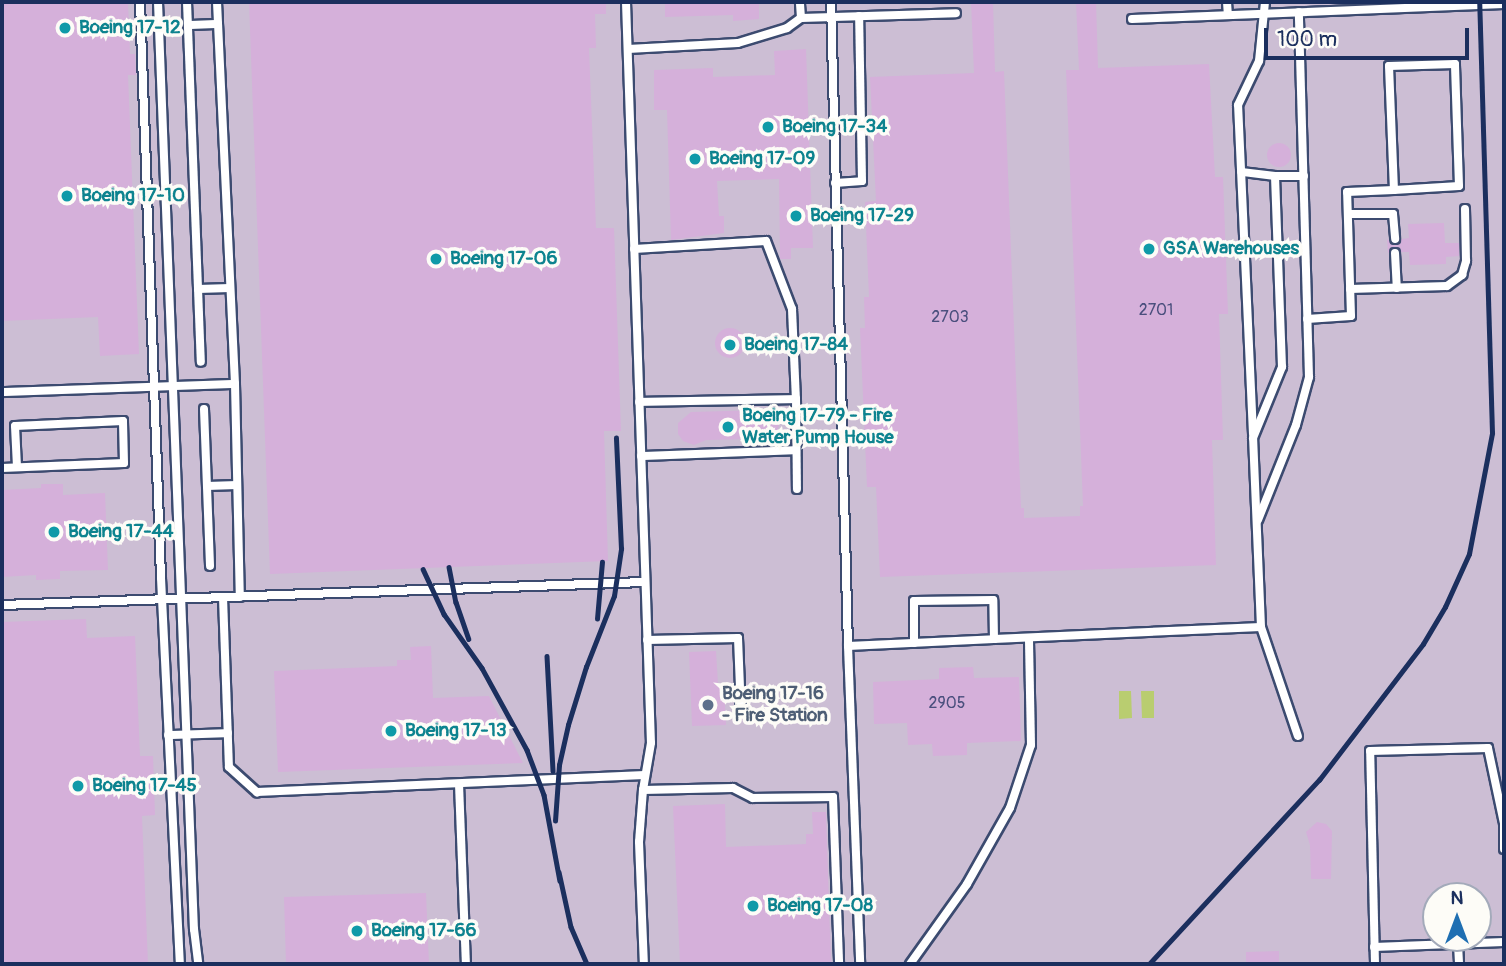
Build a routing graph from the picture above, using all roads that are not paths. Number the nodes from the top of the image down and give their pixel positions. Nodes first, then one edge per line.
1 (140, 2) edge
2 (158, 2) edge
3 (187, 2) edge
4 (217, 2) edge
5 (626, 2) edge
6 (800, 2) edge
7 (831, 2) edge
8 (1227, 2) edge
9 (1265, 2) edge
10 (1321, 2) edge
11 (1504, 4) edge
12 (1299, 12) junction
13 (1321, 12) junction
14 (956, 13) dead end
15 (1265, 14) junction
16 (1228, 15) junction
17 (859, 16) junction
18 (831, 17) junction
19 (801, 18) junction
20 (1132, 19) dead end
21 (218, 24) junction
22 (188, 25) junction
23 (628, 49) junction
24 (1241, 173) junction
25 (1275, 176) junction
26 (1304, 176) junction
27 (835, 183) junction
28 (1394, 190) junction
29 (1465, 209) dead end
30 (1348, 214) junction
31 (149, 235) junction
32 (167, 235) junction
33 (1395, 239) dead end
34 (634, 249) junction
35 (1395, 253) dead end
36 (230, 288) junction
37 (1397, 288) junction
38 (198, 289) junction
39 (1350, 289) junction
40 (1307, 319) junction
41 (201, 362) dead end
42 (234, 384) junction
43 (173, 386) junction
44 (155, 387) junction
45 (2, 392) edge
46 (796, 399) junction
47 (639, 402) junction
48 (204, 409) dead end
49 (1253, 438) junction
50 (796, 450) junction
51 (641, 456) junction
52 (17, 467) junction
53 (2, 468) edge
54 (237, 485) junction
55 (207, 486) junction
56 (797, 489) dead end
57 (1257, 523) junction
58 (210, 566) dead end
59 (645, 582) junction
60 (223, 597) junction
61 (240, 597) junction
62 (162, 599) junction
63 (181, 599) junction
64 (2, 605) edge
65 (1261, 627) junction
66 (1029, 638) junction
67 (994, 639) junction
68 (647, 640) junction
69 (914, 643) junction
70 (848, 646) junction
71 (741, 712) dead end
72 (228, 733) junction
73 (186, 734) junction
74 (168, 735) junction
75 (1298, 736) dead end
76 (645, 775) junction
77 (459, 784) junction
78 (643, 790) junction
79 (1504, 849) edge
80 (1422, 945) edge
81 (1374, 947) junction
82 (180, 964) edge
83 (198, 964) edge
84 (466, 964) edge
85 (644, 964) edge
86 (839, 964) edge
87 (860, 964) edge
88 (910, 964) edge
89 (1375, 964) edge

1 - 31 lane
2 - 32 lane
3 - 22 lane
4 - 21 lane
5 - 23 lane
6 - 19 lane
7 - 18 lane
8 - 16 lane
9 - 15 lane
10 - 13 lane
11 - 13 lane
12 - 13 lane
12 - 15 lane
12 - 26 lane
14 - 17 lane
15 - 16 lane
15 - 24 lane
16 - 20 lane
17 - 18 lane
17 - 27 lane
18 - 19 lane
18 - 27 lane
19 - 23 lane
21 - 22 lane
21 - 36 lane
22 - 38 lane
23 - 34 lane
24 - 25 lane
24 - 49 lane
25 - 26 lane
25 - 49 lane
26 - 40 lane
27 - 70 lane
28 - 28 lane
28 - 30 lane
29 - 37 lane
30 - 33 lane
30 - 39 lane
31 - 32 lane
31 - 44 lane
32 - 43 lane
34 - 46 lane
34 - 47 lane
35 - 37 lane
36 - 38 lane
36 - 42 lane
37 - 39 lane
38 - 41 lane
39 - 40 lane
40 - 57 lane
42 - 43 lane
42 - 54 lane
43 - 44 lane
43 - 63 lane
44 - 45 lane
44 - 62 lane
46 - 47 lane
46 - 50 lane
47 - 51 lane
48 - 55 lane
49 - 57 lane
50 - 51 lane
50 - 56 lane
51 - 59 lane
52 - 52 lane
52 - 53 lane
54 - 55 lane
54 - 61 lane
55 - 58 lane
57 - 65 lane
59 - 61 lane
59 - 68 lane
60 - 61 lane
60 - 63 lane
60 - 72 lane
62 - 63 lane
62 - 64 lane
62 - 74 lane
63 - 73 lane
65 - 66 lane
65 - 75 lane
66 - 67 lane
66 - 88 lane
67 - 69 lane
67 - 69 lane
68 - 71 lane
68 - 76 lane
69 - 70 lane
70 - 87 lane
72 - 73 lane
72 - 77 lane
73 - 74 lane
73 - 83 lane
74 - 82 lane
76 - 77 lane
76 - 78 lane
77 - 84 lane
78 - 85 lane
78 - 86 lane
79 - 81 lane
80 - 81 lane
81 - 89 lane

